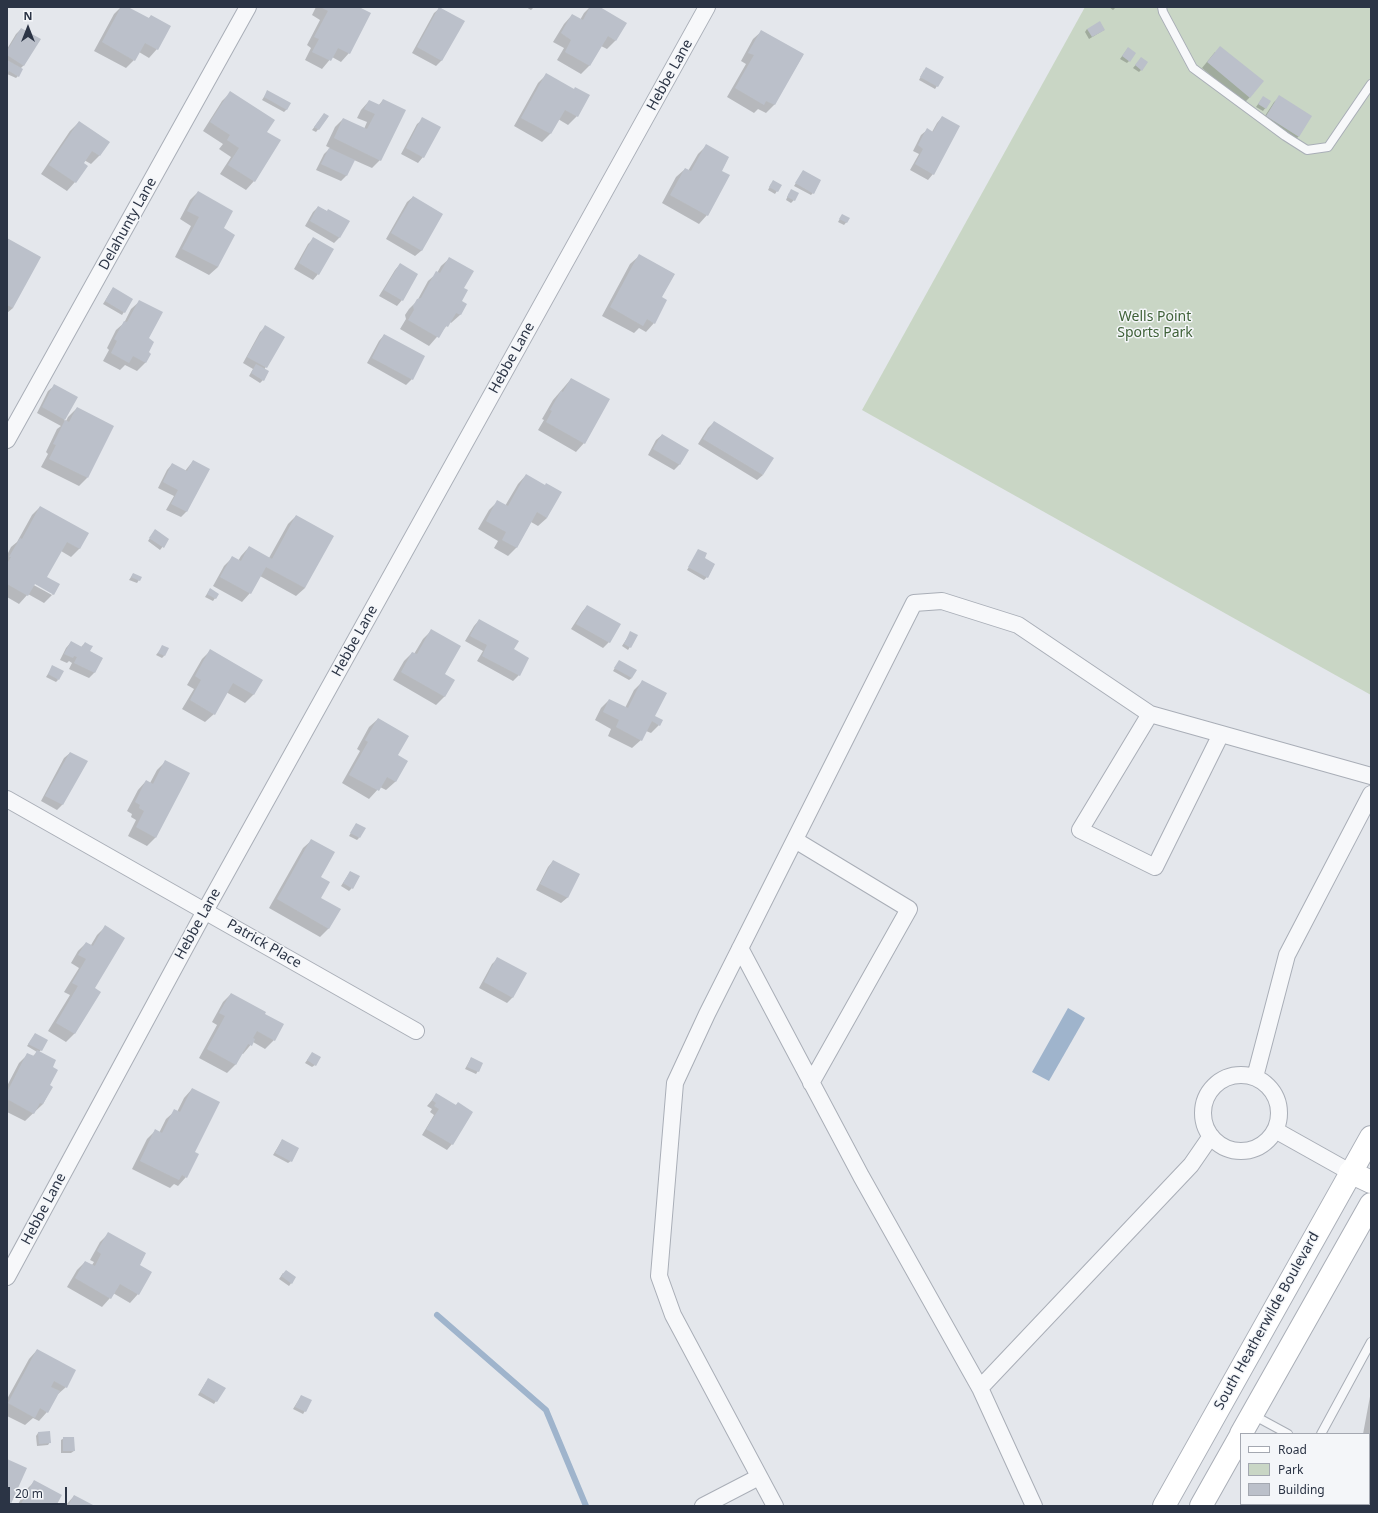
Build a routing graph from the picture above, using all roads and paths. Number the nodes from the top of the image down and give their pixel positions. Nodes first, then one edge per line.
1 (248, 7) edge
2 (707, 7) edge
3 (1162, 7) edge
4 (1371, 84) edge
5 (7, 440) edge
6 (1150, 714) junction
7 (1221, 734) junction
8 (1371, 776) edge
9 (1371, 794) edge
10 (7, 799) edge
11 (795, 840) junction
12 (205, 910) junction
13 (740, 948) junction
14 (416, 1031) dead end
15 (1255, 1077) junction
16 (811, 1083) junction
17 (1275, 1130) junction
18 (1210, 1136) junction
19 (1371, 1137) edge
20 (1350, 1172) junction
21 (1371, 1182) edge
22 (1371, 1204) edge
23 (7, 1277) edge
24 (1371, 1342) edge
25 (980, 1388) junction
26 (1252, 1415) junction
27 (1242, 1433) edge
28 (1286, 1433) edge
29 (1322, 1433) edge
30 (1240, 1436) edge
31 (759, 1477) junction
32 (704, 1506) edge
33 (775, 1506) edge
34 (1034, 1506) edge
35 (1164, 1506) edge
36 (1201, 1506) edge

1 - 5 street, Delahunty Lane
2 - 12 street, Hebbe Lane
3 - 4 lane
6 - 7 street
6 - 7 street
6 - 11 street
7 - 8 street
9 - 15 street
10 - 12 street, Patrick Place
11 - 13 street
11 - 16 street
12 - 14 street, Patrick Place
12 - 23 street, Hebbe Lane
13 - 16 street
13 - 31 street
15 - 17 street
15 - 18 street
16 - 25 street
17 - 18 street
17 - 20 street
18 - 25 street
19 - 20 main road, South Heatherwilde Boulevard
20 - 21 main road
20 - 35 main road, South Heatherwilde Boulevard
22 - 26 main road
24 - 29 lane
25 - 34 street
26 - 27 main road
26 - 28 lane
30 - 36 main road
31 - 32 street
31 - 33 street

